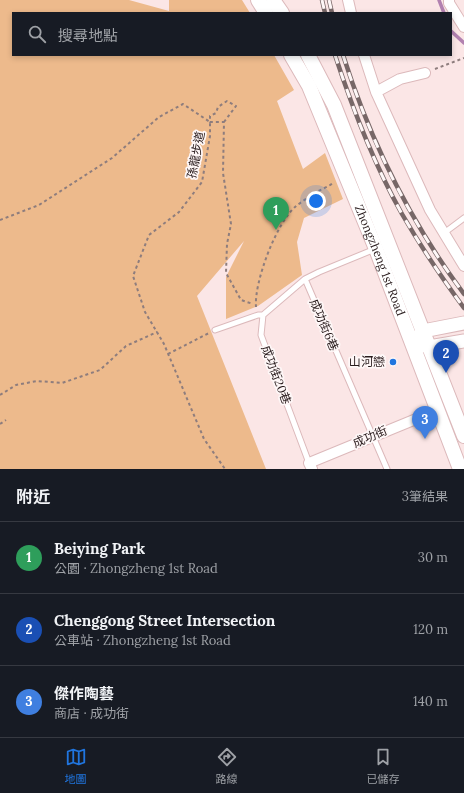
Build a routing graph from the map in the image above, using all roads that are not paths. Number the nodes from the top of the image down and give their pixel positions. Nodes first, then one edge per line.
1 (258, 0) edge
2 (273, 0) edge
3 (348, 0) edge
4 (449, 0) edge
5 (265, 12) edge
6 (281, 12) edge
7 (351, 12) edge
8 (464, 27) edge
9 (292, 56) edge
10 (309, 56) edge
11 (364, 56) edge
12 (425, 73) road end
13 (376, 92) junction
14 (464, 218) edge
15 (444, 232) junction
16 (376, 249) junction
17 (464, 266) edge
18 (305, 279) junction
19 (261, 315) junction
20 (464, 324) edge
21 (215, 330) road end
22 (423, 331) junction
23 (464, 341) edge
24 (413, 343) junction
25 (429, 347) junction
26 (438, 410) junction
27 (372, 436) junction
28 (464, 436) edge
29 (311, 466) edge
30 (387, 469) edge
31 (460, 469) edge

1 - 5 main road
2 - 6 main road
3 - 7 street
4 - 8 street
9 - 16 main road, Zhongzheng 1st Road
10 - 22 main road, Zhongzheng 1st Road
11 - 13 street
12 - 13 street
13 - 15 street
14 - 15 lane
15 - 17 street
16 - 18 lane
16 - 24 main road, Zhongzheng 1st Road
18 - 19 lane
18 - 27 lane, 成功街6巷
19 - 21 lane
19 - 29 lane, 成功街20巷
20 - 22 street
22 - 24 street
22 - 25 main road, Zhongzheng 1st Road
23 - 25 street
24 - 25 street
24 - 26 main road, Zhongzheng 1st Road
25 - 28 main road, Zhongzheng 1st Road
26 - 27 street, 成功街
26 - 31 main road, Zhongzheng 1st Road
27 - 29 street, 成功街
27 - 30 lane, 成功街6巷

